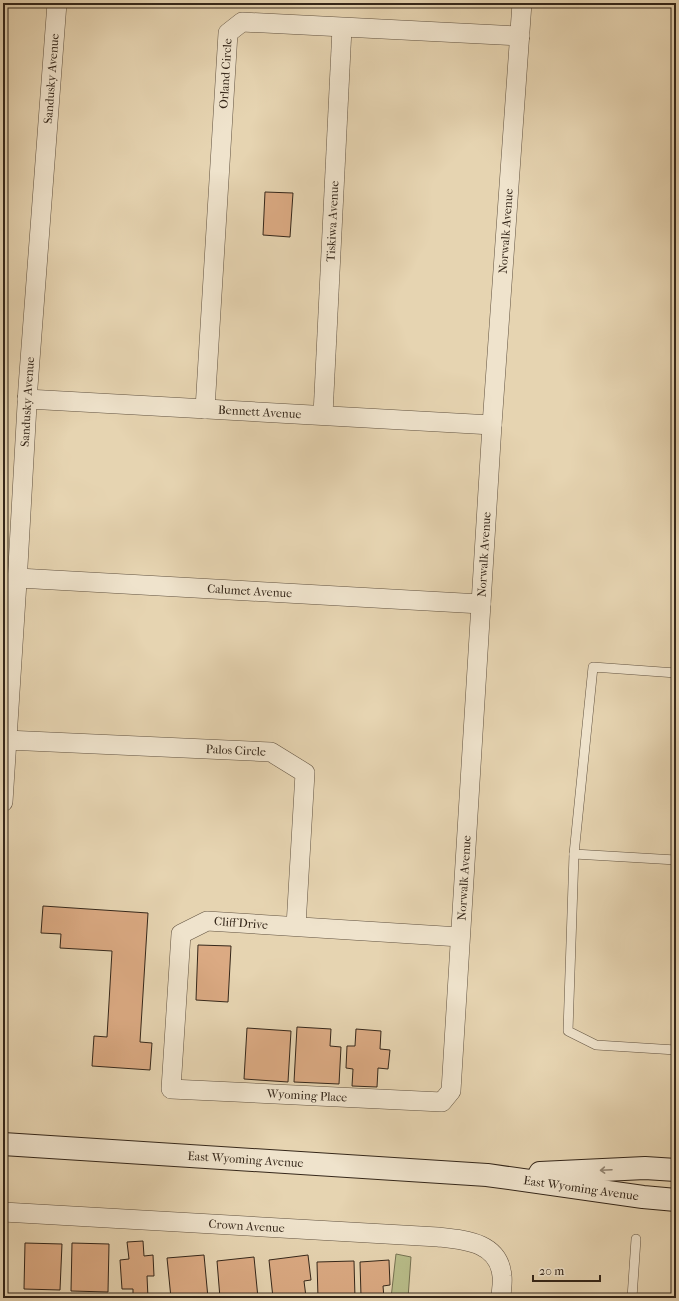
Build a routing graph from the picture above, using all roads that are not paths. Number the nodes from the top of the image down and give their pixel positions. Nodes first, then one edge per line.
1 (57, 3) edge
2 (522, 3) edge
3 (342, 28) junction
4 (520, 36) junction
5 (27, 399) junction
6 (205, 409) junction
7 (323, 415) junction
8 (492, 425) junction
9 (18, 578) junction
10 (481, 604) junction
11 (676, 673) edge
12 (6, 740) junction
13 (3, 802) edge
14 (574, 854) junction
15 (676, 860) edge
16 (296, 926) junction
17 (460, 937) junction
18 (676, 1050) edge
19 (172, 1089) joint
20 (442, 1102) joint
21 (3, 1144) edge
22 (676, 1170) edge
23 (487, 1175) junction
24 (676, 1200) edge
25 (3, 1212) edge
26 (636, 1239) dead end
27 (501, 1298) edge
28 (632, 1298) edge

1 - 5 street, Sandusky Avenue
2 - 4 street, Norwalk Avenue
3 - 4 street, Orland Circle
3 - 6 street, Orland Circle
3 - 7 street, Tiskiwa Avenue
4 - 8 street, Norwalk Avenue
5 - 6 street, Bennett Avenue
5 - 9 street, Sandusky Avenue
6 - 7 street, Bennett Avenue
7 - 8 street, Bennett Avenue
8 - 10 street, Norwalk Avenue
9 - 10 street, Calumet Avenue
9 - 12 street, Sandusky Avenue
10 - 17 street, Norwalk Avenue
11 - 14 lane
12 - 13 street, Sandusky Avenue
12 - 16 street, Palos Circle
14 - 15 lane
14 - 18 lane
16 - 17 street, Cliff Drive
16 - 19 street, Cliff Drive
17 - 20 street, Norwalk Avenue
19 - 20 street, Wyoming Place
21 - 23 street, East Wyoming Avenue
22 -> 23 street, East Wyoming Avenue
23 - 24 street, East Wyoming Avenue
25 - 27 street, Crown Avenue
26 - 28 lane

